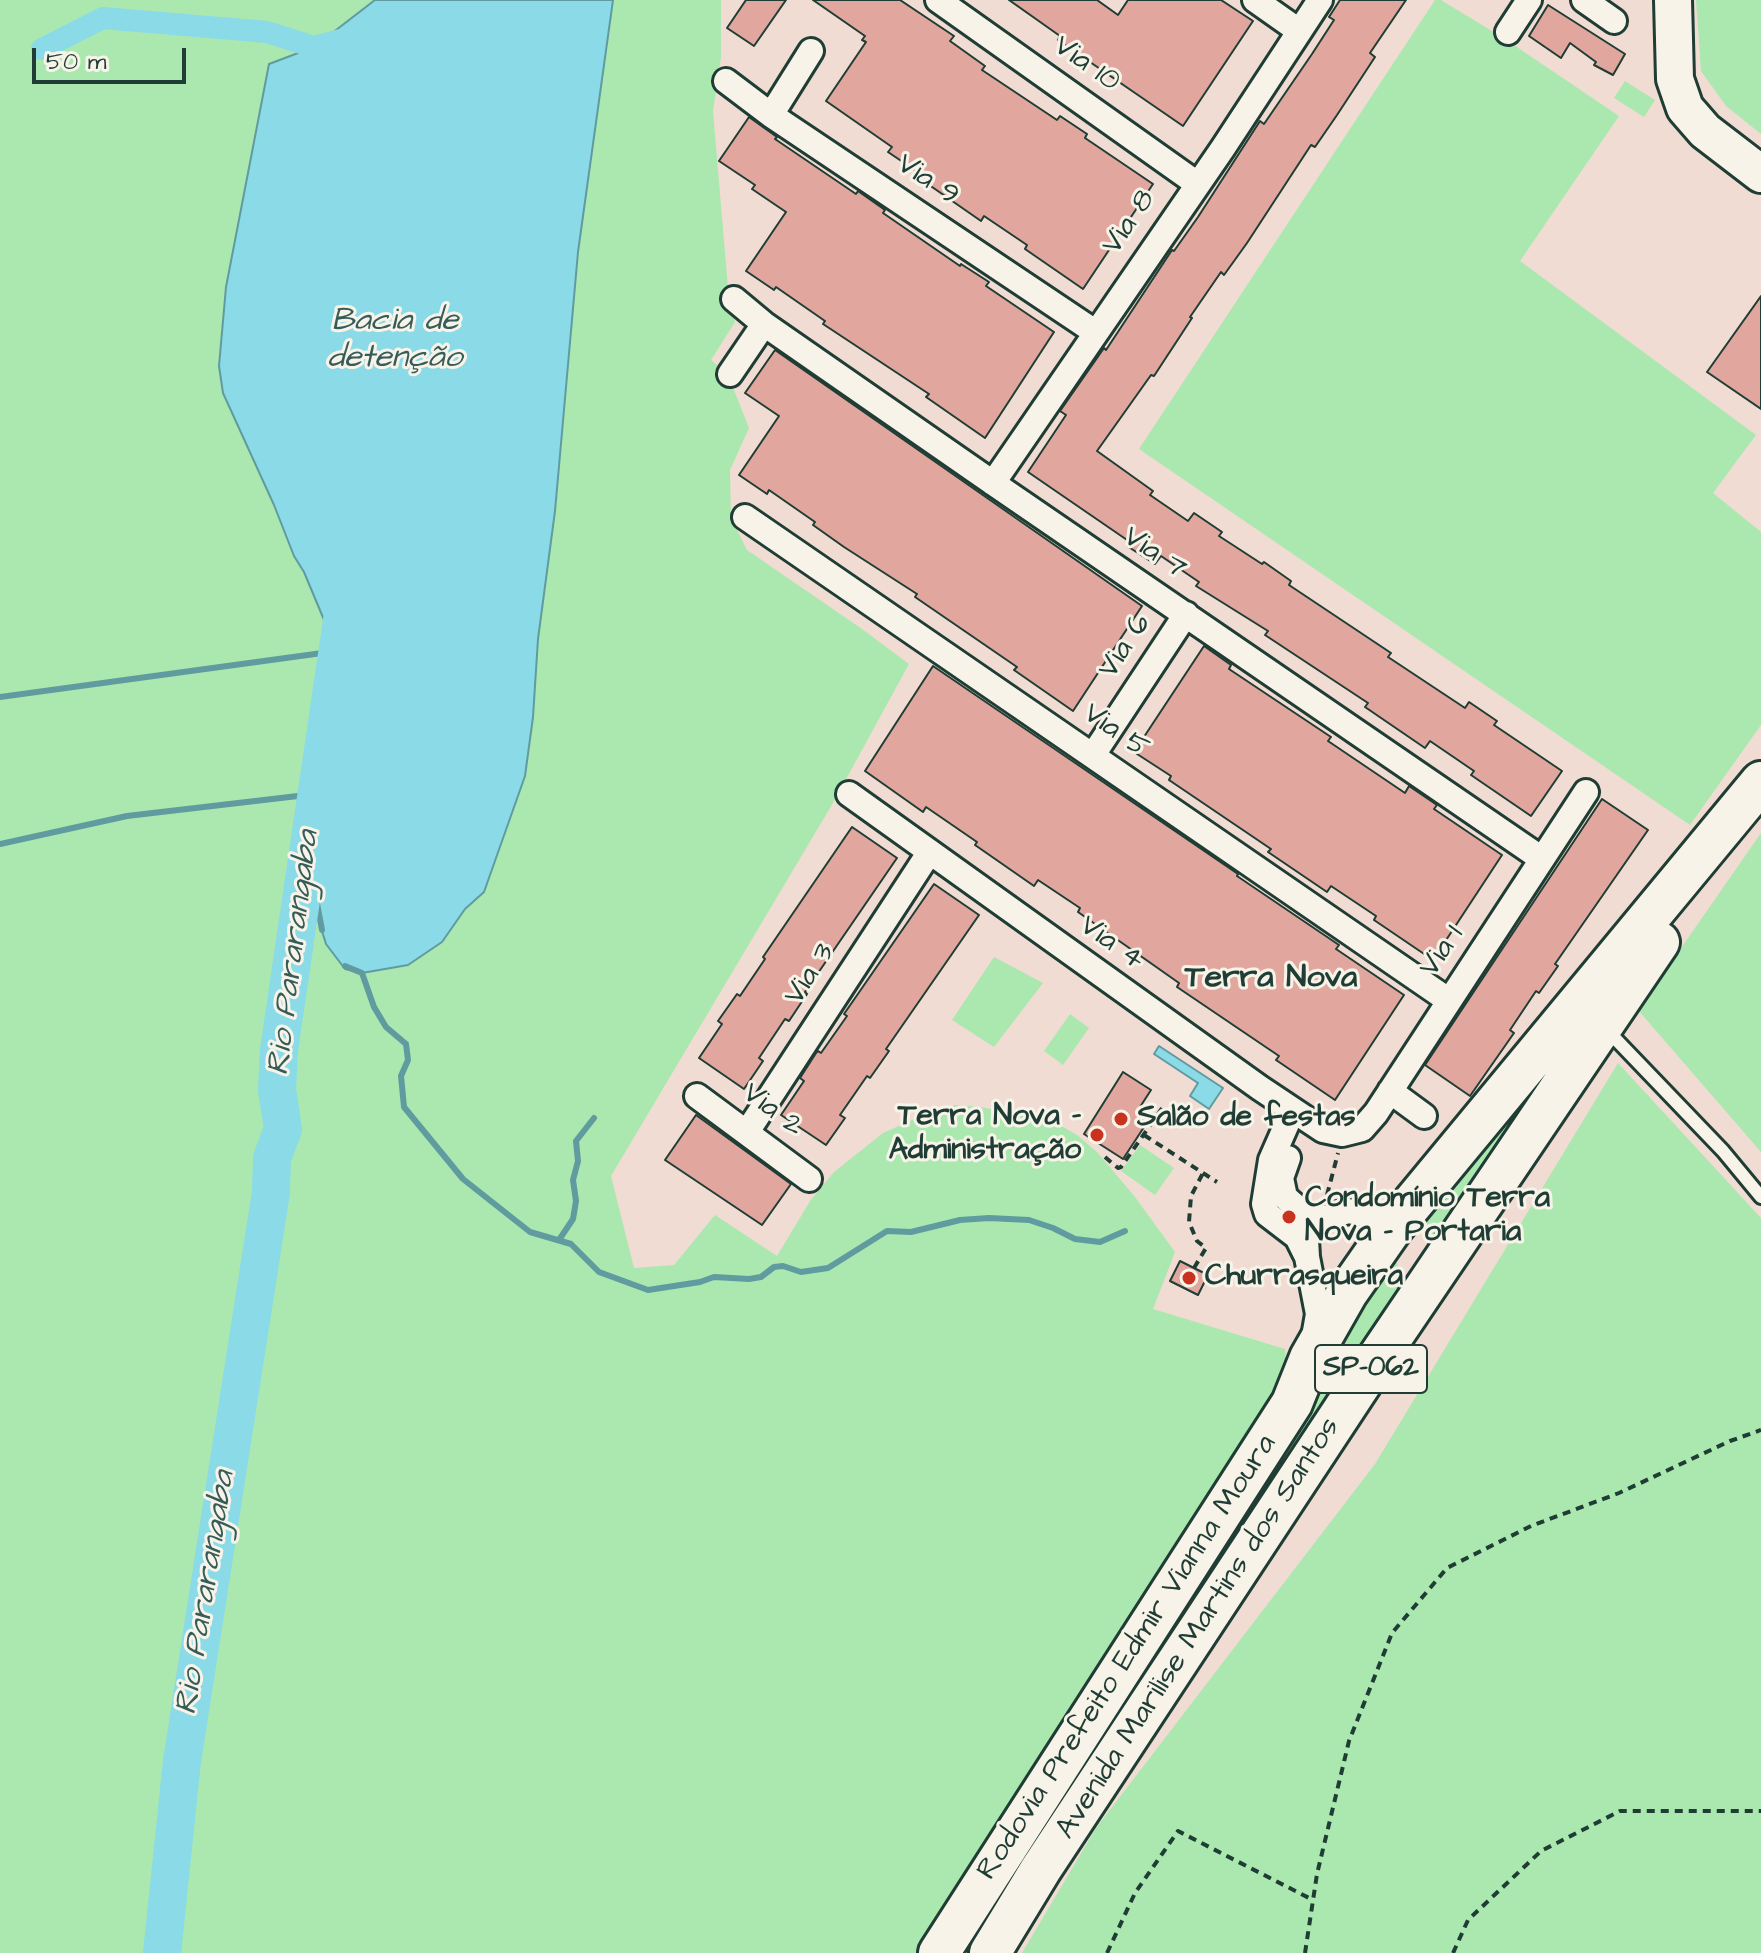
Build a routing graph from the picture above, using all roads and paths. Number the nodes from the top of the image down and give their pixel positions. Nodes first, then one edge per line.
1 (938, 0) edge
2 (1255, 0) edge
3 (1320, 0) edge
4 (1529, 0) edge
5 (1584, 0) edge
6 (1673, 0) edge
7 (1614, 21) dead end
8 (1299, 31) junction
9 (1508, 32) dead end
10 (811, 51) dead end
11 (726, 81) dead end
12 (771, 115) junction
13 (1761, 174) edge
14 (1196, 183) junction
15 (734, 299) dead end
16 (764, 324) junction
17 (1095, 332) junction
18 (730, 374) dead end
19 (993, 483) junction
20 (745, 517) dead end
21 (1186, 614) junction
22 (1093, 755) junction
23 (1761, 782) edge
24 (1761, 790) edge
25 (1586, 792) dead end
26 (849, 794) dead end
27 (929, 853) junction
28 (1542, 859) junction
29 (1448, 1000) junction
30 (1602, 1026) junction
31 (1390, 1091) junction
32 (697, 1096) dead end
33 (1165, 1104) dead end
34 (1300, 1116) junction
35 (1424, 1116) dead end
36 (747, 1132) junction
37 (1342, 1134) junction
38 (1144, 1135) junction
39 (1105, 1157) dead end
40 (1203, 1173) junction
41 (809, 1179) dead end
42 (1217, 1182) dead end
43 (1761, 1197) edge
44 (1325, 1212) junction
45 (1393, 1227) junction
46 (1307, 1257) junction
47 (1194, 1268) dead end
48 (1310, 1358) junction
49 (1375, 1362) junction
50 (1761, 1430) edge
51 (1761, 1811) edge
52 (1313, 1900) junction
53 (939, 1953) edge
54 (990, 1953) edge
55 (1107, 1953) edge
56 (1305, 1953) edge
57 (1453, 1953) edge

1 - 14 street, Via 10
2 - 8 street
3 - 8 street, Via 8
4 - 9 street
5 - 7 street
6 - 13 main road
8 - 14 street, Via 8
10 - 12 street
11 - 12 street, Via 9
12 - 17 street, Via 9
14 - 17 street, Via 8
15 - 16 street, Via 7
16 - 18 street
16 - 19 street, Via 7
17 - 19 street, Via 8
19 - 21 street, Via 7
20 - 22 street, Via 5
21 - 22 street, Via 6
21 - 28 street, Via 7
22 - 29 street, Via 5
23 - 45 main road, SP-062
24 - 30 main road, Avenida Marilise Martins dos Santos / SP-062
25 - 28 street, Via 1
26 - 27 street, Via 4
27 - 34 street, Via 4
27 - 36 street, Via 3
28 - 29 street, Via 1
29 - 31 street, Via 1
30 - 43 lane
30 - 49 main road, Avenida Marilise Martins dos Santos / SP-062
31 - 35 street
31 - 37 street, Via 1
32 - 36 street, Via 2
33 - 38 path
34 - 37 street, Via 4
34 - 44 street
34 - 46 street
36 - 41 street, Via 2
37 - 44 path
38 - 39 path
38 - 40 path
40 - 42 path
40 - 47 path
44 - 45 street
44 - 46 street
45 - 48 main road, SP-062
45 - 49 main road
46 - 48 street
48 - 53 main road, Rodovia Prefeito Edmir Vianna Moura / SP-062
49 - 54 main road, Avenida Marilise Martins dos Santos / SP-062
50 - 52 path
51 - 57 path
52 - 55 path
52 - 56 path

